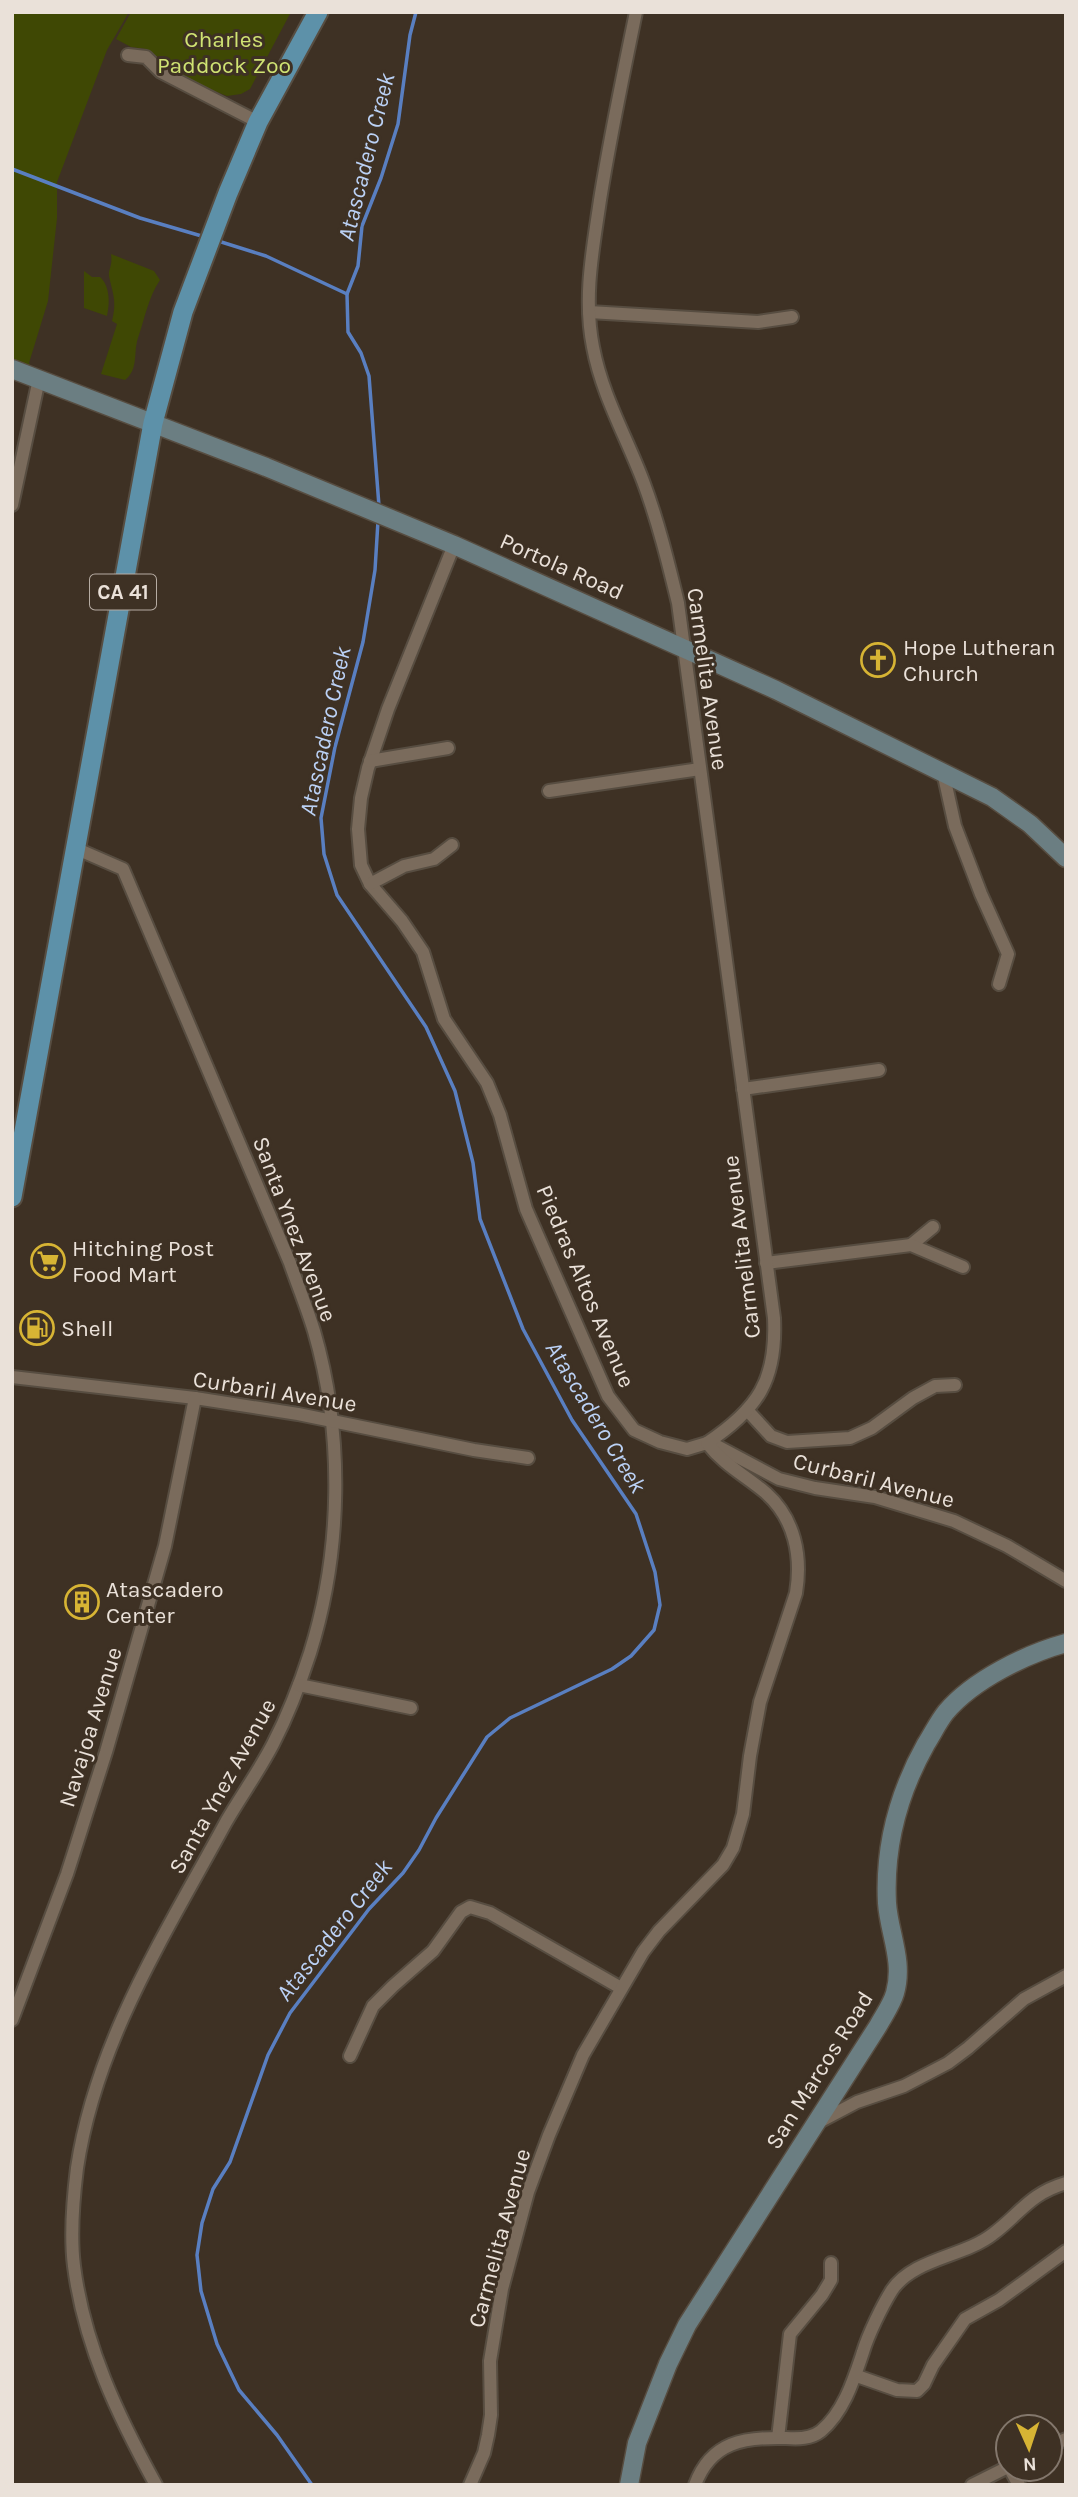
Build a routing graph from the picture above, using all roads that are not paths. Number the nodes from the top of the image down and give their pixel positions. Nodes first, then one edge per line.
1 (318, 12) edge
2 (636, 12) edge
3 (128, 55) dead end
4 (258, 122) junction
5 (589, 312) junction
6 (792, 317) dead end
7 (12, 369) edge
8 (39, 379) junction
9 (153, 423) junction
10 (12, 505) edge
11 (454, 545) junction
12 (684, 647) junction
13 (448, 748) dead end
14 (370, 761) junction
15 (700, 769) junction
16 (943, 772) junction
17 (550, 791) dead end
18 (452, 845) dead end
19 (77, 849) junction
20 (1066, 858) edge
21 (370, 884) junction
22 (999, 984) dead end
23 (879, 1070) dead end
24 (743, 1089) junction
25 (12, 1197) edge
26 (933, 1227) dead end
27 (911, 1245) junction
28 (766, 1263) junction
29 (963, 1266) dead end
30 (12, 1377) edge
31 (954, 1385) dead end
32 (195, 1398) junction
33 (747, 1410) junction
34 (331, 1420) junction
35 (707, 1443) junction
36 (528, 1458) dead end
37 (1066, 1581) edge
38 (1066, 1643) edge
39 (299, 1685) junction
40 (411, 1708) dead end
41 (1066, 1976) edge
42 (621, 1988) junction
43 (12, 2020) edge
44 (350, 2056) dead end
45 (814, 2125) junction
46 (1066, 2183) edge
47 (1066, 2251) edge
48 (831, 2263) dead end
49 (857, 2376) junction
50 (778, 2438) junction
51 (994, 2475) edge
52 (156, 2485) edge
53 (470, 2485) edge
54 (629, 2485) edge
55 (695, 2485) edge
56 (972, 2485) edge

1 - 4 main road, CA 41 / CA 41
2 - 5 street, Carmelita Avenue
3 - 4 street
4 - 9 main road, CA 41 / CA 41
5 - 6 street
5 - 12 street, Carmelita Avenue
7 - 8 street, Portola Road
8 - 9 street, Portola Road
8 - 10 street
9 - 11 street, Portola Road
9 - 19 main road, CA 41 / CA 41
11 - 12 street, Portola Road
11 - 14 street, Piedras Altos Avenue
12 - 15 street, Carmelita Avenue
12 - 16 street, Portola Road
13 - 14 street
14 - 21 street, Piedras Altos Avenue
15 - 17 street
15 - 24 street, Carmelita Avenue
16 - 20 street, Portola Road
16 - 22 street
18 - 21 street
19 - 25 main road, CA 41 / CA 41
19 - 34 street, Santa Ynez Avenue
21 - 35 street, Piedras Altos Avenue
23 - 24 street
24 - 28 street, Carmelita Avenue
26 - 27 street
27 - 28 street
27 - 29 street
28 - 33 street, Carmelita Avenue
30 - 32 street, Curbaril Avenue
31 - 33 street
32 - 34 street, Curbaril Avenue
32 - 43 street, Navajoa Avenue
33 - 35 street, Carmelita Avenue
34 - 36 street, Curbaril Avenue
34 - 39 street, Santa Ynez Avenue
35 - 37 street, Curbaril Avenue
35 - 42 street, Carmelita Avenue
38 - 45 street, San Marcos Road
39 - 40 street
39 - 52 street, Santa Ynez Avenue
41 - 45 street
42 - 44 street
42 - 53 street, Carmelita Avenue
45 - 54 street, San Marcos Road
46 - 49 street
47 - 49 street
48 - 50 street
49 - 50 street
50 - 55 street
51 - 56 street

